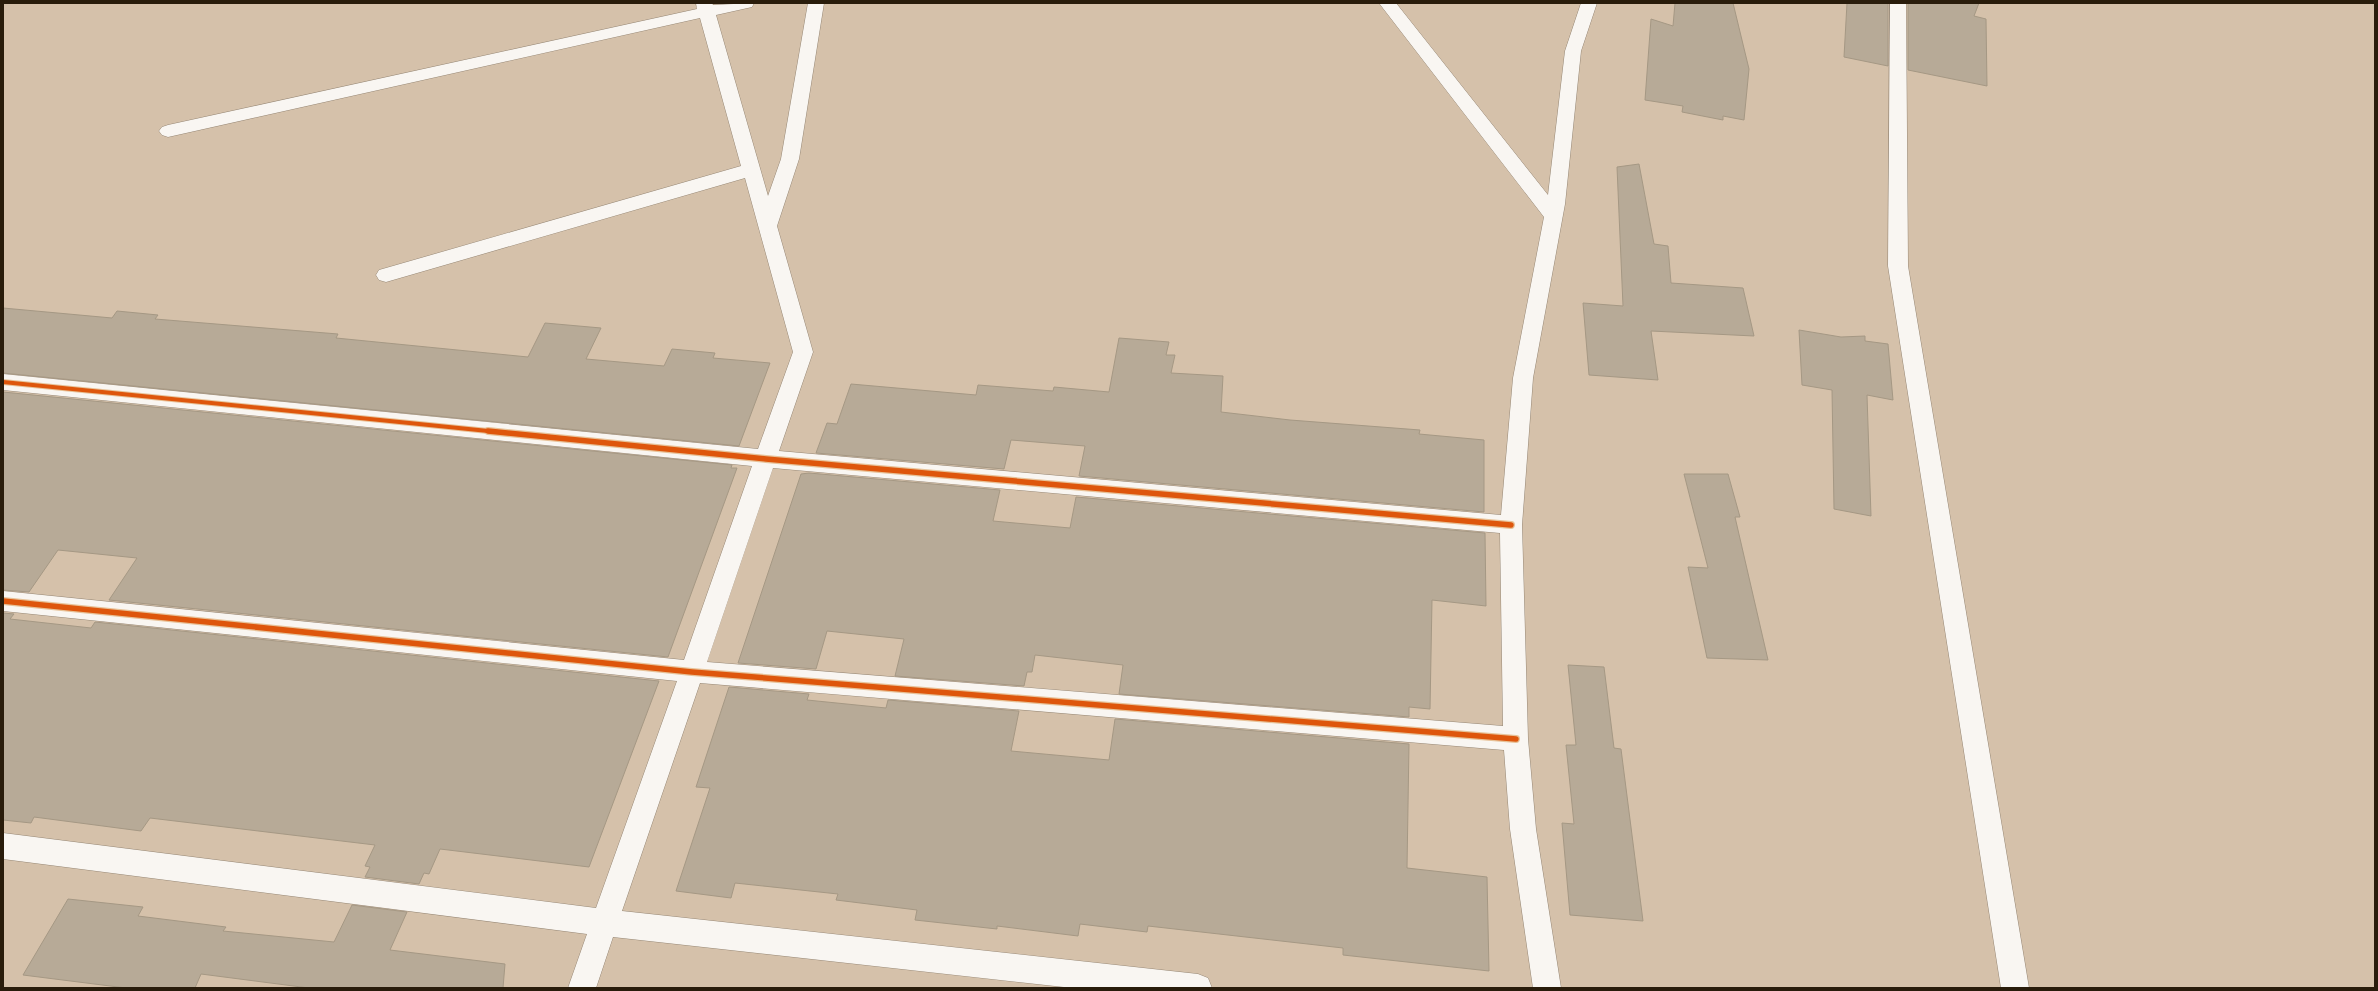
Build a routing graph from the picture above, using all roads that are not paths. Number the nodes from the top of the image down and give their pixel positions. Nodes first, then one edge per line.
1 (746, 3) edge
2 (816, 3) edge
3 (1387, 3) edge
4 (1589, 3) edge
5 (1898, 3) edge
6 (705, 7) edge
7 (168, 131) dead end
8 (751, 170) junction
9 (1554, 216) junction
10 (767, 227) junction
11 (386, 275) dead end
12 (3, 382) edge
13 (766, 459) junction
14 (1511, 525) junction
15 (3, 601) edge
16 (692, 672) junction
17 (1516, 739) junction
18 (3, 846) edge
19 (605, 923) junction
20 (582, 988) edge
21 (1198, 988) edge
22 (1547, 988) edge
23 (2015, 988) edge

1 - 6 street
2 - 10 street
3 - 9 street
4 - 9 street
5 - 23 street
6 - 7 street
6 - 8 street
8 - 10 street
8 - 11 street
9 - 14 street
10 - 13 street
12 - 13 street
13 - 14 street
13 - 16 street
14 - 17 street
15 - 16 street
16 - 17 street
16 - 19 street
17 - 22 street
18 - 19 street
19 - 20 street
19 - 21 street

